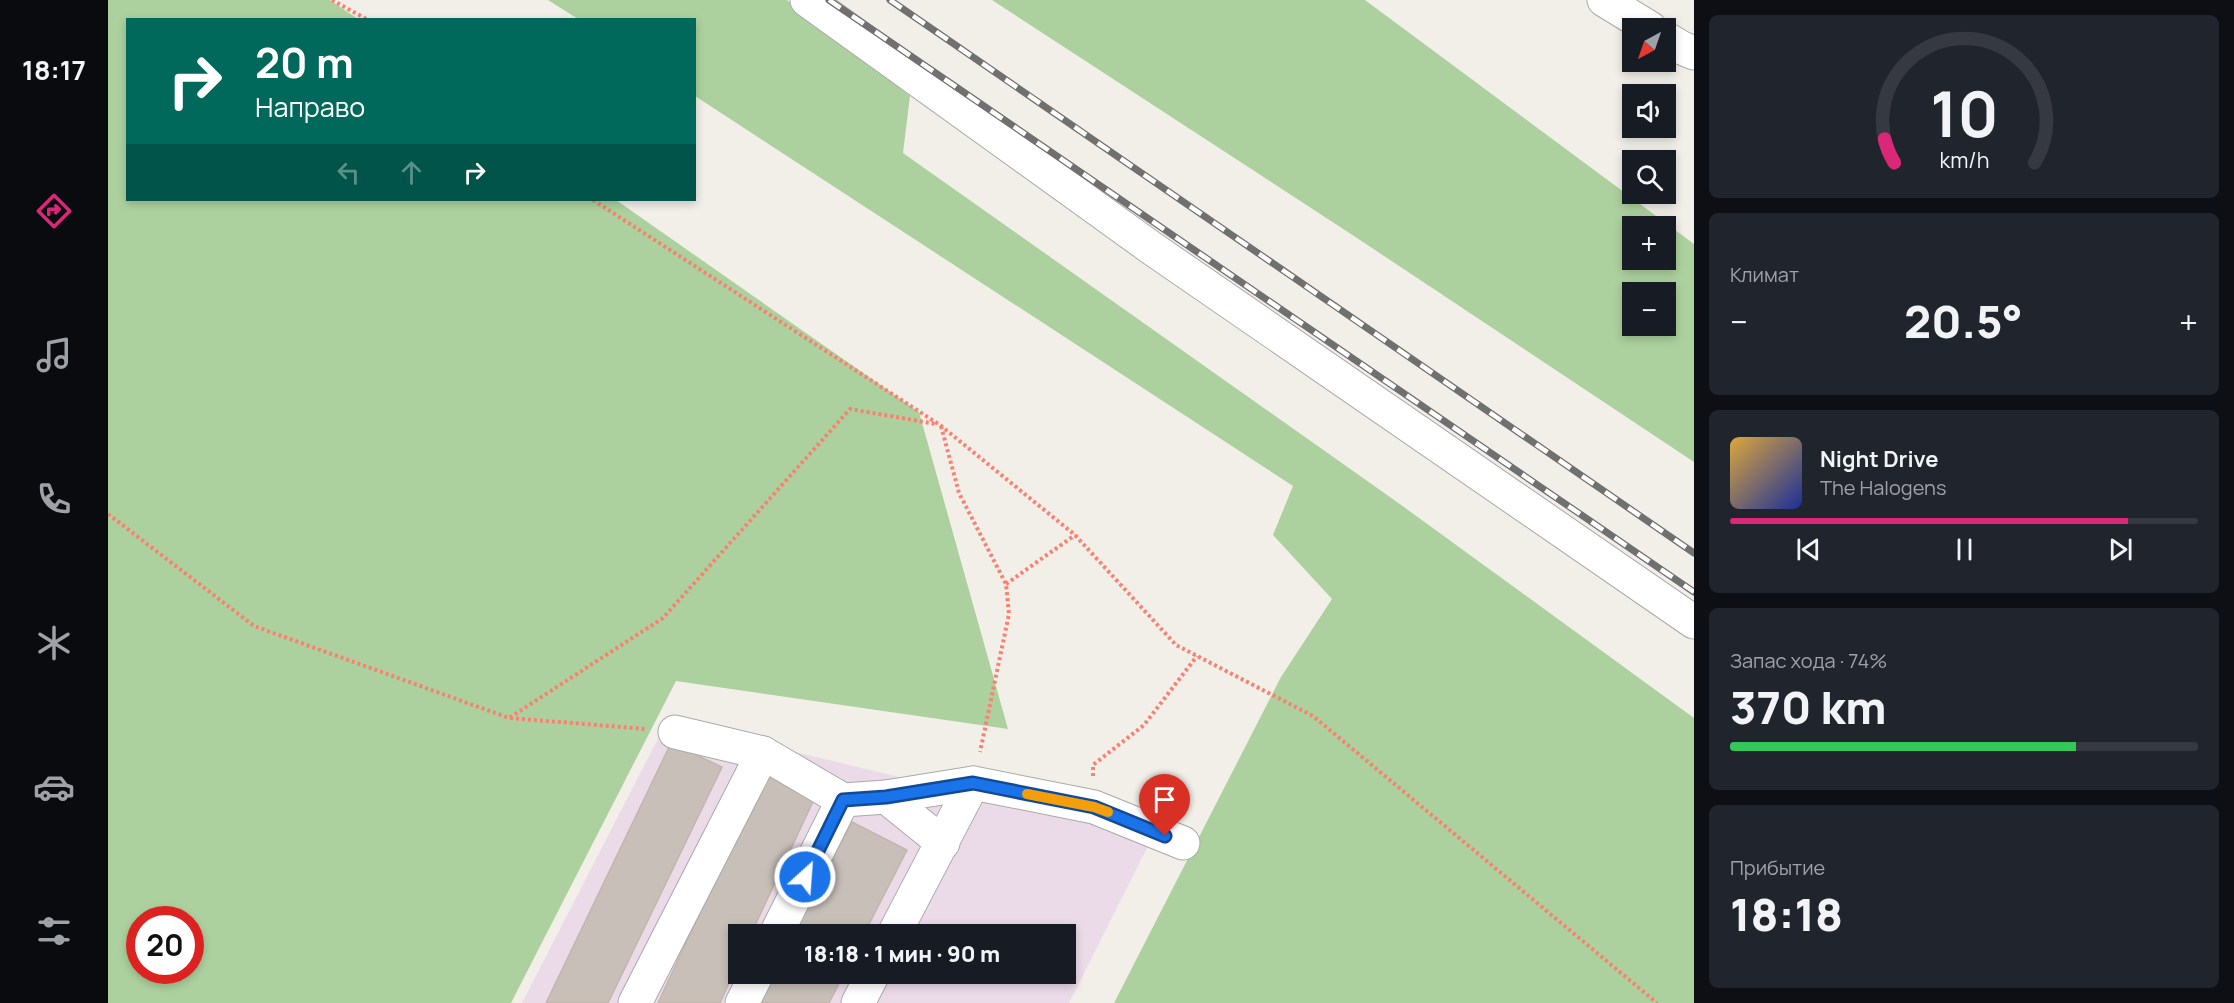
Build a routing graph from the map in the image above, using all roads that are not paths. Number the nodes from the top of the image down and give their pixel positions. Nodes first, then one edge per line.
1 (807, 0) edge
2 (1604, 0) edge
3 (1634, 18) edge
4 (1676, 44) edge
5 (1694, 52) edge
6 (1694, 622) edge
7 (675, 732) road end
8 (763, 753) junction
9 (973, 783) junction
10 (886, 797) junction
11 (843, 800) junction
12 (944, 843) junction
13 (1183, 843) dead end
14 (781, 924) edge
15 (899, 924) edge
16 (752, 984) edge
17 (868, 984) edge
18 (635, 1003) edge
19 (742, 1003) edge
20 (858, 1003) edge

1 - 6 lane
2 - 3 lane
4 - 5 lane
7 - 8 lane
8 - 11 lane
8 - 18 lane
9 - 10 lane
9 - 12 lane
9 - 13 lane
10 - 11 lane
10 - 12 lane
11 - 14 lane
12 - 15 lane
16 - 19 lane
17 - 20 lane

